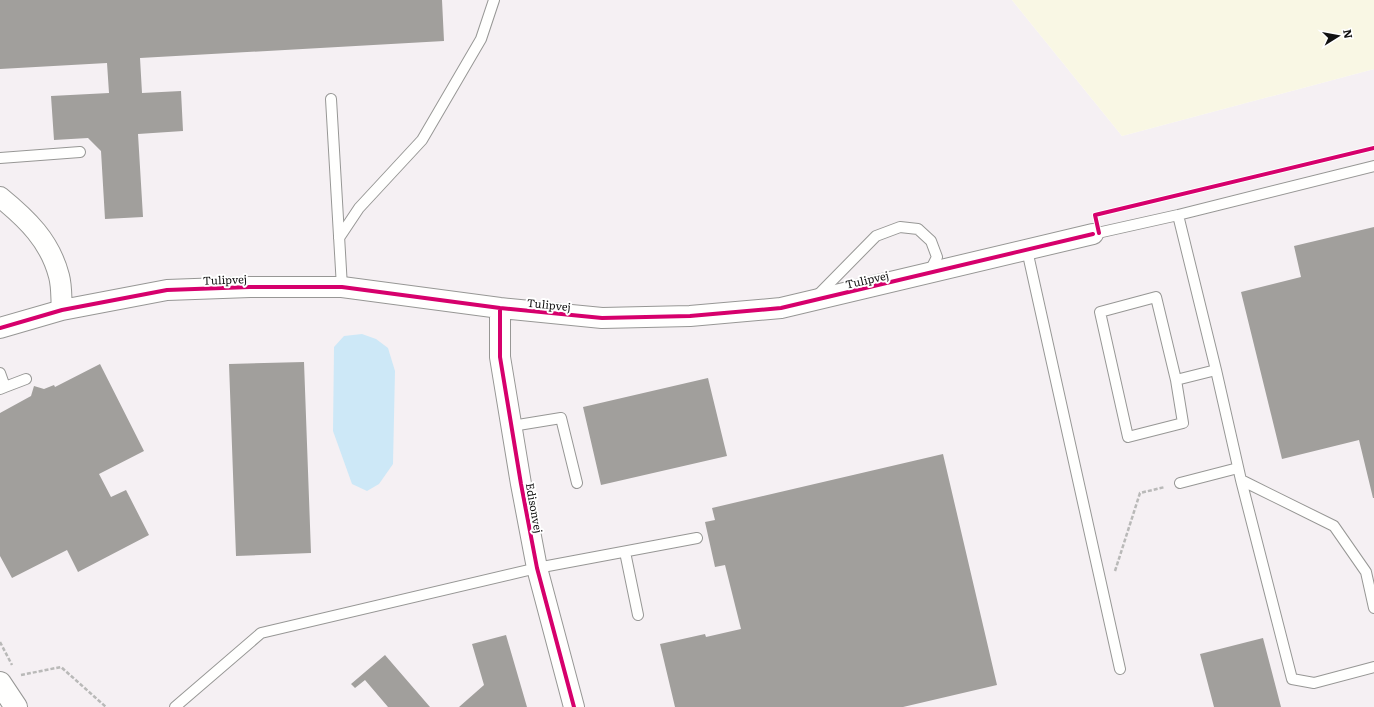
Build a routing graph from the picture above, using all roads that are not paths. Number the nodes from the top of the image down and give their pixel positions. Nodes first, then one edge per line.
1 (494, 0) edge
2 (331, 99) dead end
3 (80, 152) dead end
4 (0, 158) edge
5 (1374, 166) edge
6 (0, 197) edge
7 (1178, 215) junction
8 (1093, 234) joint
9 (339, 238) junction
10 (1027, 250) junction
11 (929, 273) junction
12 (342, 287) junction
13 (812, 301) junction
14 (500, 308) junction
15 (62, 310) junction
16 (0, 328) edge
17 (1216, 370) junction
18 (0, 373) edge
19 (26, 379) dead end
20 (1176, 380) junction
21 (2, 388) edge
22 (512, 426) junction
23 (1238, 468) junction
24 (1241, 480) junction
25 (577, 483) dead end
26 (1180, 483) road end
27 (697, 538) dead end
28 (625, 552) junction
29 (537, 568) junction
30 (1374, 608) edge
31 (638, 615) dead end
32 (1374, 667) edge
33 (1120, 669) dead end
34 (7, 682) edge
35 (16, 707) edge
36 (175, 707) edge
37 (574, 707) edge

1 - 9 lane
2 - 9 lane
3 - 4 lane
5 - 7 lane
6 - 15 street
7 - 8 lane
7 - 17 lane
8 - 10 street, Tulipvej
9 - 12 lane
10 - 11 street, Tulipvej
10 - 33 lane
11 - 13 street, Tulipvej
11 - 13 lane
12 - 14 street, Tulipvej
12 - 15 street, Tulipvej
13 - 14 street, Tulipvej
14 - 22 street, Edisonvej
15 - 16 street, Tulipvej
17 - 20 lane
17 - 23 lane
18 - 21 lane
19 - 21 lane
20 - 20 lane
22 - 25 lane
22 - 29 street, Edisonvej
23 - 24 lane
23 - 26 lane
24 - 30 lane
24 - 32 lane
27 - 28 lane
28 - 29 lane
28 - 31 lane
29 - 36 lane
29 - 37 street, Edisonvej
34 - 35 street

